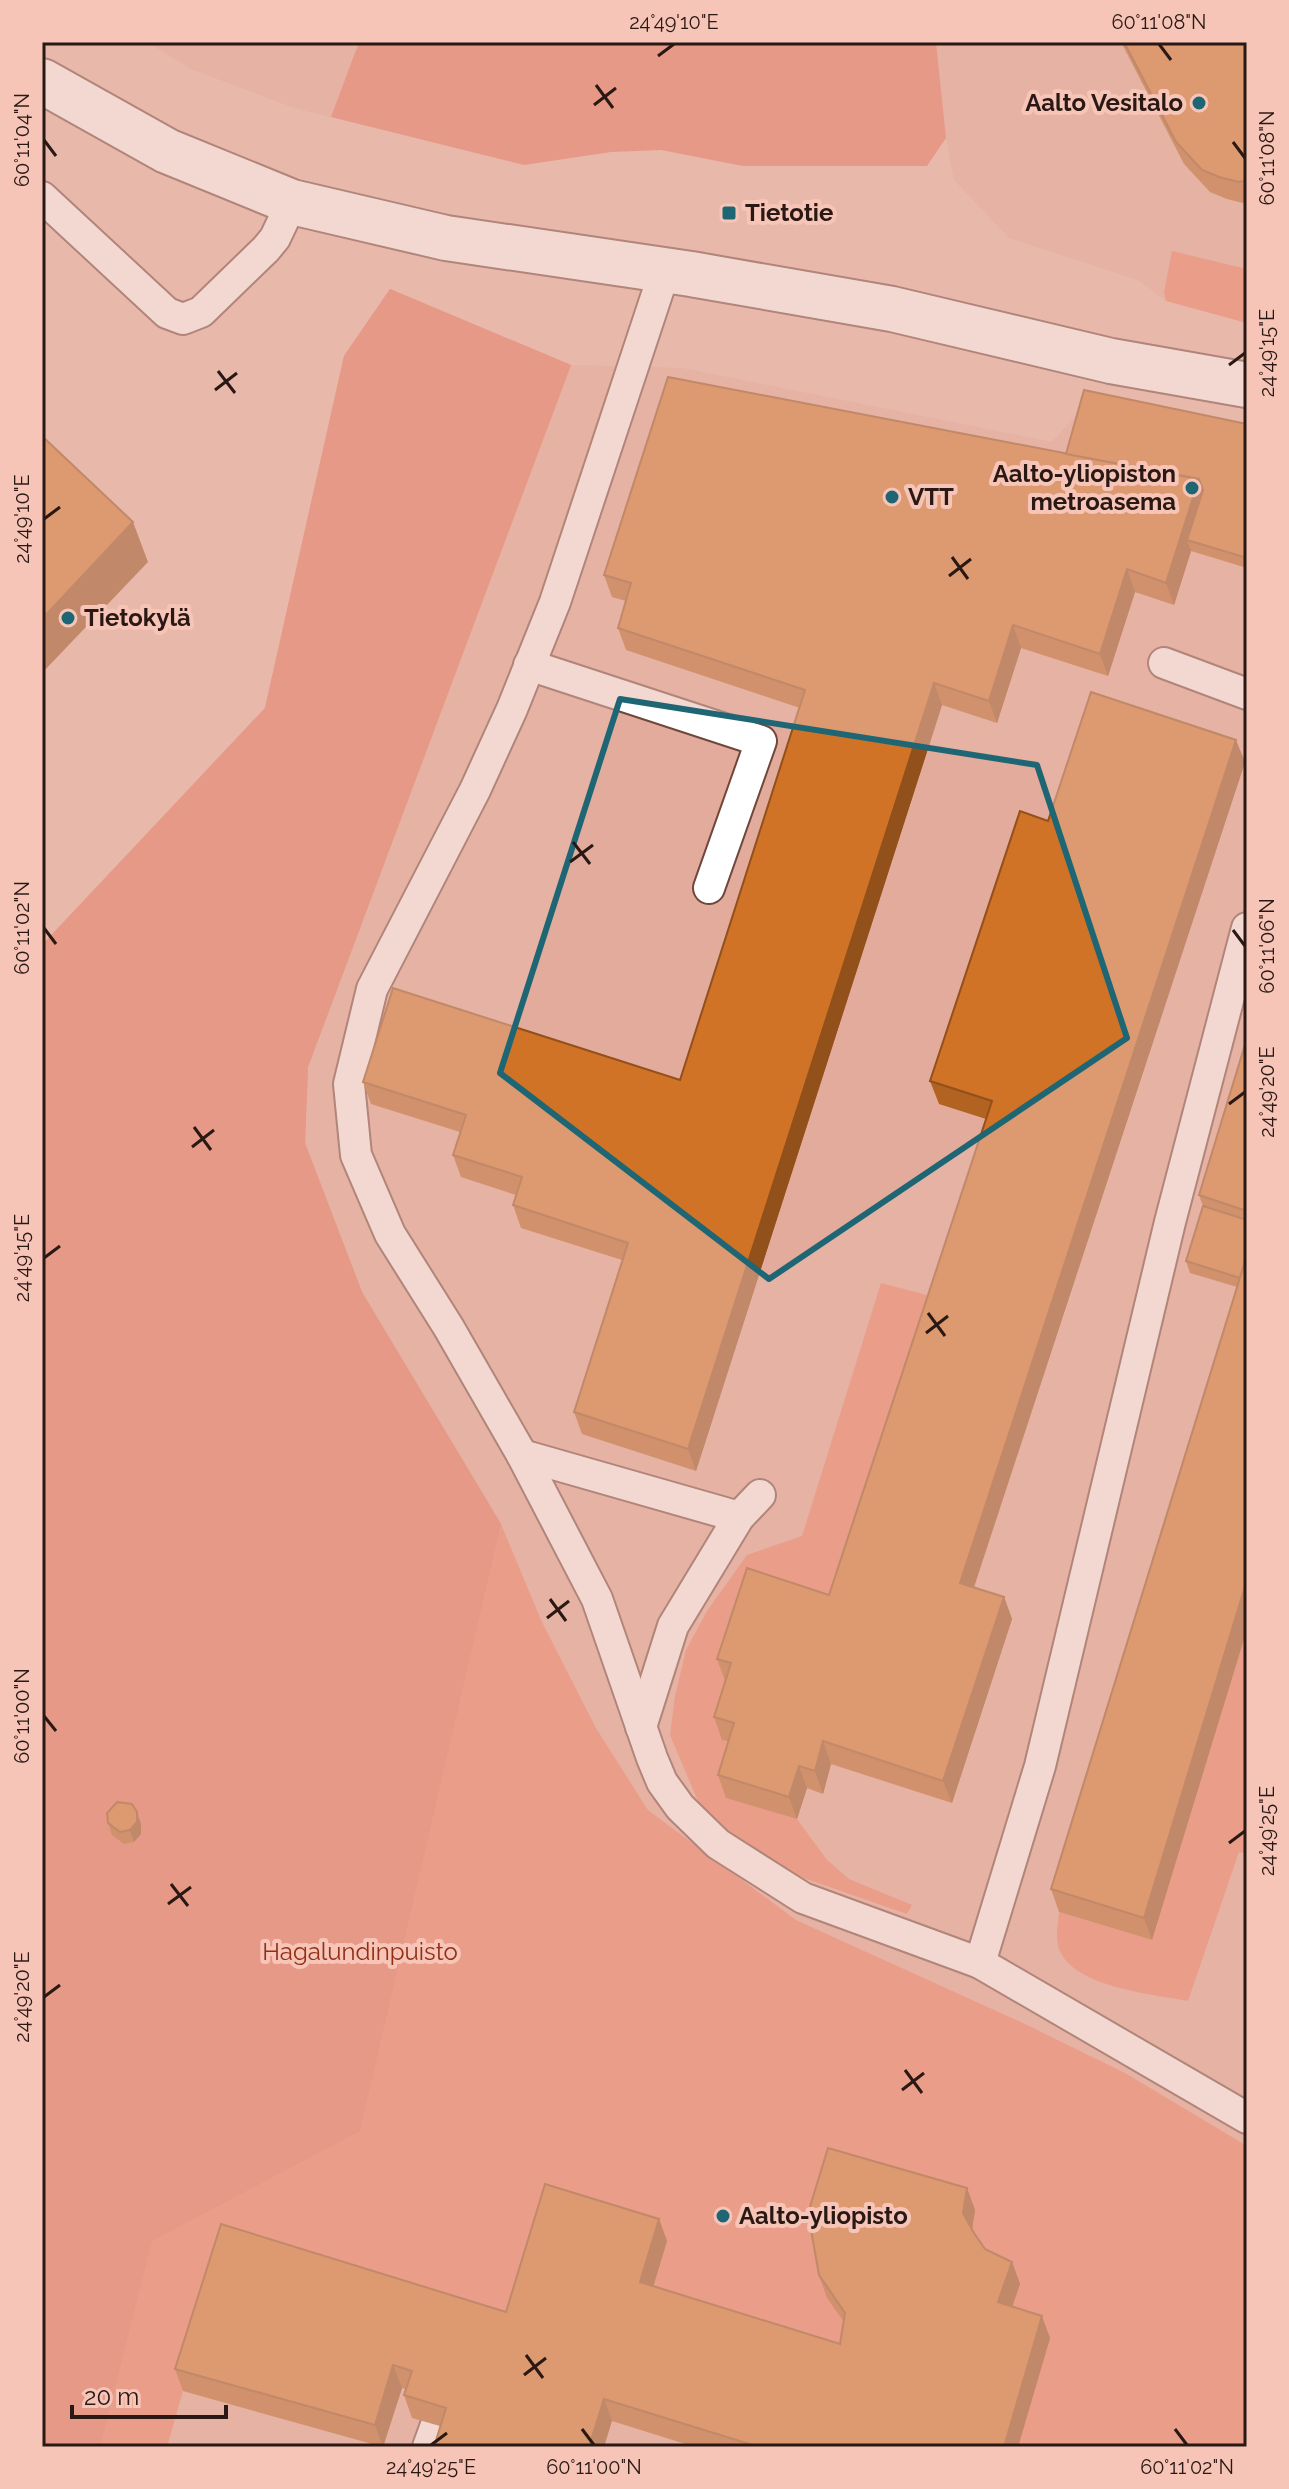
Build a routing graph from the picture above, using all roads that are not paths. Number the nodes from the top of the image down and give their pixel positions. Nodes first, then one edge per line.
1 (42, 81) edge
2 (42, 197) edge
3 (292, 202) junction
4 (665, 270) junction
5 (1247, 385) edge
6 (1164, 663) dead end
7 (529, 665) junction
8 (1247, 694) edge
9 (709, 888) dead end
10 (1247, 928) edge
11 (522, 1455) junction
12 (760, 1495) dead end
13 (739, 1517) junction
14 (641, 1727) junction
15 (980, 1963) junction
16 (1247, 2118) edge

1 - 3 street
2 - 3 lane
3 - 4 street
4 - 5 street
4 - 7 lane
6 - 8 lane
7 - 9 lane
7 - 11 lane
10 - 15 lane
11 - 13 lane
11 - 14 lane
12 - 13 lane
13 - 14 lane
14 - 15 lane
15 - 16 lane

